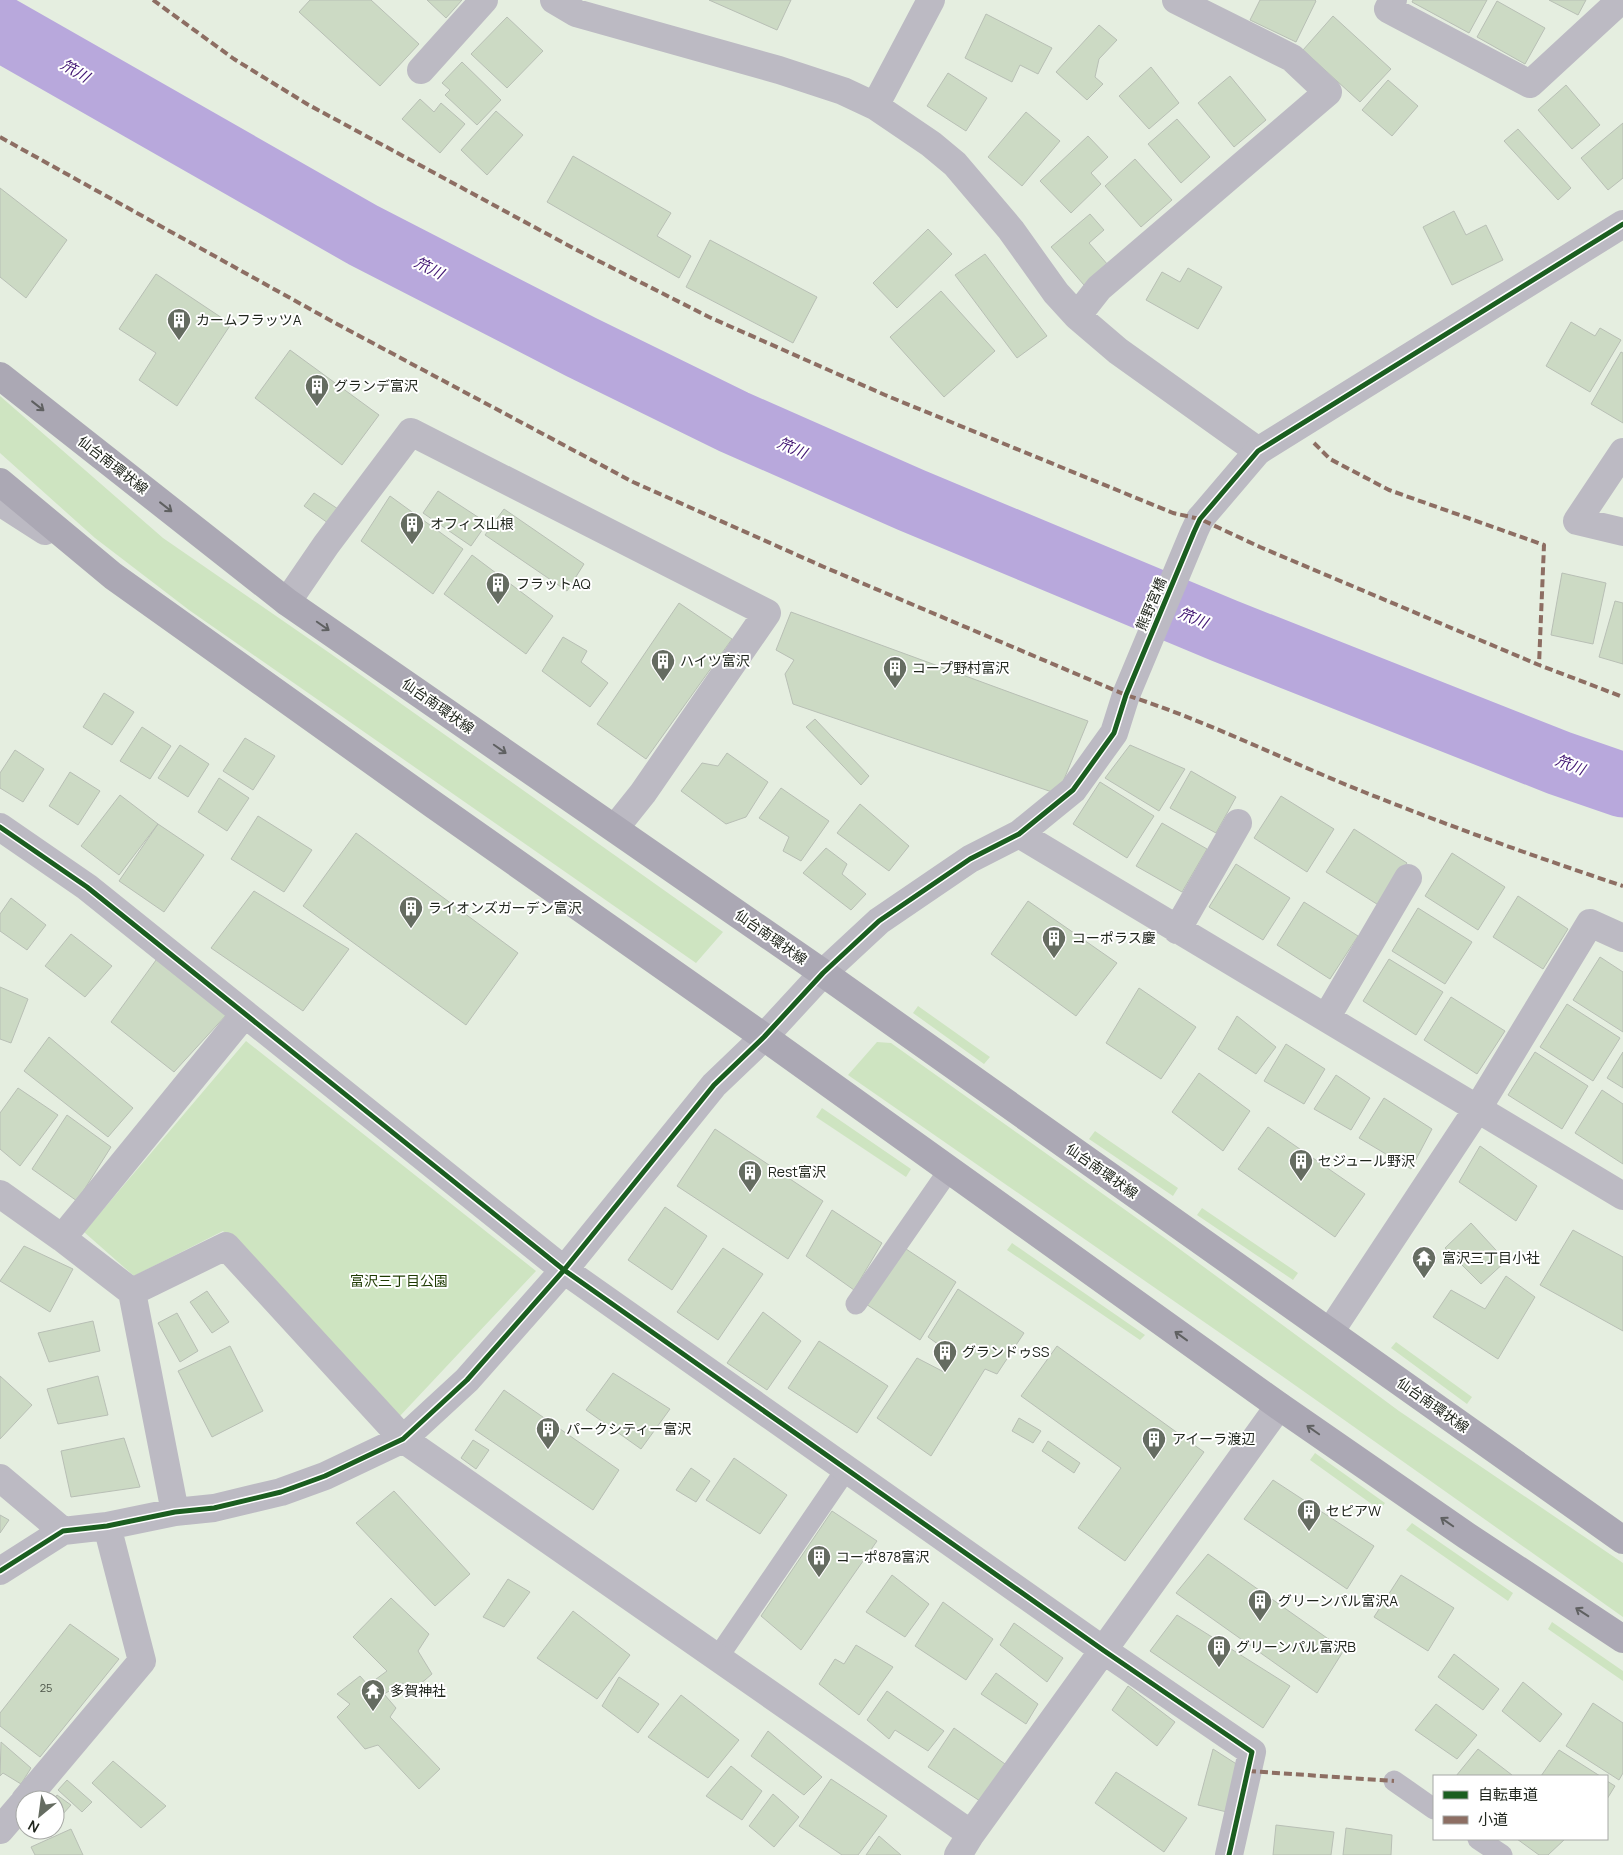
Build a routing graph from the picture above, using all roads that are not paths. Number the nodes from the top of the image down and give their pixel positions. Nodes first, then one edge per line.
1 (484, 0) edge
2 (554, 0) edge
3 (931, 0) edge
4 (1176, 0) edge
5 (1393, 0) edge
6 (1621, 0) edge
7 (421, 70) dead end
8 (875, 106) junction
9 (1623, 224) edge
10 (1077, 316) junction
11 (0, 376) edge
12 (1258, 451) junction
13 (1623, 452) edge
14 (0, 482) edge
15 (0, 502) edge
16 (1623, 532) edge
17 (113, 576) junction
18 (287, 602) junction
19 (1238, 823) dead end
20 (0, 827) edge
21 (615, 828) junction
22 (1019, 834) junction
23 (1408, 878) dead end
24 (1177, 930) junction
25 (1623, 938) edge
26 (823, 973) junction
27 (244, 1015) junction
28 (1326, 1018) junction
29 (764, 1037) junction
30 (1478, 1108) junction
31 (949, 1170) junction
32 (0, 1194) edge
33 (1623, 1196) edge
34 (62, 1238) junction
35 (564, 1270) junction
36 (132, 1292) junction
37 (856, 1304) dead end
38 (1330, 1332) junction
39 (1279, 1406) junction
40 (403, 1438) junction
41 (846, 1468) junction
42 (0, 1478) edge
43 (175, 1512) junction
44 (107, 1526) junction
45 (63, 1531) junction
46 (1623, 1540) edge
47 (0, 1571) edge
48 (1623, 1639) edge
49 (1102, 1650) junction
50 (718, 1658) junction
51 (1394, 1781) dead end
52 (33, 1790) edge
53 (1433, 1808) edge
54 (15, 1812) edge
55 (0, 1830) edge
56 (1480, 1840) edge
57 (964, 1844) edge
58 (1229, 1855) edge
59 (1502, 1855) edge

1 - 7 street
2 - 8 street
3 - 8 street
4 - 10 street
5 - 6 street
8 - 10 street
9 - 12 street, 熊野宮橋
10 - 12 street
11 -> 18 main road, 仙台南環状線
12 - 22 street, 熊野宮橋
13 - 16 street
14 - 17 main road
15 - 17 street
17 - 29 main road
18 -> 21 main road, 仙台南環状線
18 - 21 street
19 - 24 street
20 - 27 street
21 - 26 main road, 仙台南環状線
22 - 24 street
22 - 26 street, 熊野宮橋
23 - 28 street
24 - 28 street
25 - 30 street
26 - 29 street, 熊野宮橋
26 - 38 main road, 仙台南環状線
27 - 34 street
27 - 35 street
28 - 30 street
29 - 31 main road
29 - 35 street, 熊野宮橋
30 - 33 street
30 - 38 street
31 - 37 lane
39 -> 31 main road
32 - 34 street
34 - 36 street
35 - 40 street, 熊野宮橋
35 - 41 street
36 - 40 street
36 - 43 street
38 - 46 main road, 仙台南環状線
48 -> 39 main road
39 - 49 street
40 - 43 street, 熊野宮橋
40 - 50 street
41 - 49 street
41 - 50 lane
42 - 45 street
43 - 44 street, 熊野宮橋
44 - 45 street, 熊野宮橋
44 - 52 street
45 - 47 street
49 - 57 street
49 - 58 street
50 - 57 street
51 - 53 lane
54 - 55 street
56 - 59 lane

